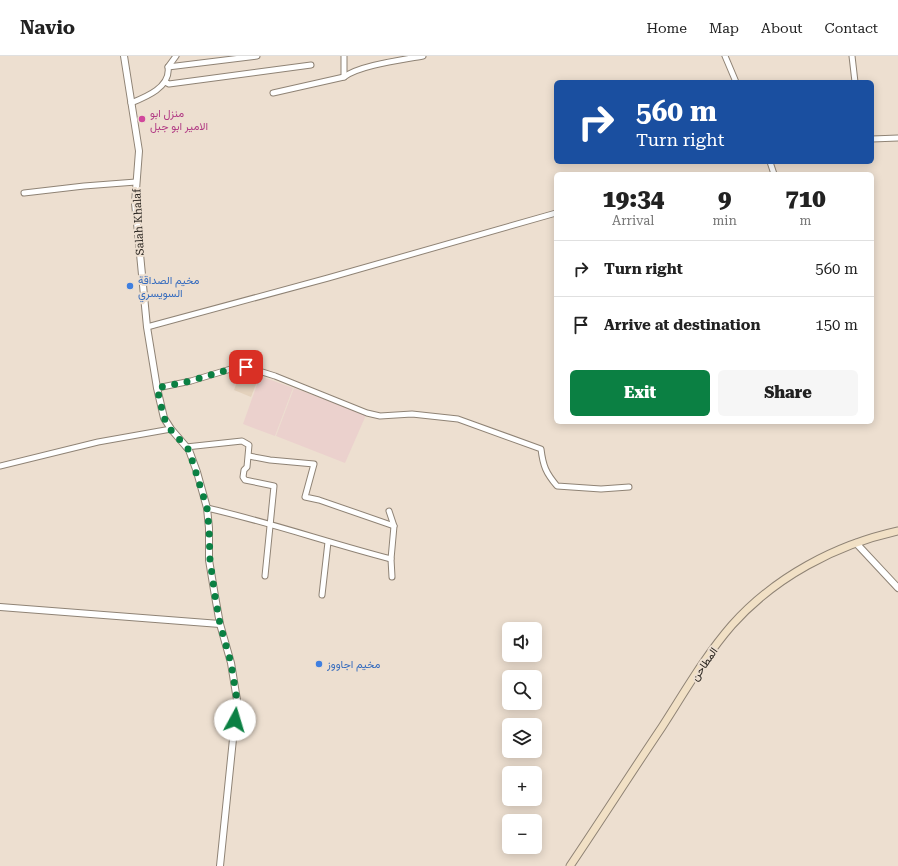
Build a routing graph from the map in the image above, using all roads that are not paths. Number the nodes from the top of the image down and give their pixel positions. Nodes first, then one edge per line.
1 (124, 56) edge
2 (176, 56) edge
3 (257, 56) edge
4 (344, 56) edge
5 (423, 56) edge
6 (726, 56) edge
7 (852, 56) edge
8 (311, 65) dead end
9 (168, 67) junction
10 (344, 77) junction
11 (735, 80) edge
12 (855, 80) edge
13 (165, 82) junction
14 (273, 94) dead end
15 (131, 103) junction
16 (898, 138) edge
17 (874, 139) edge
18 (136, 182) junction
19 (24, 193) dead end
20 (554, 214) edge
21 (147, 327) junction
22 (157, 388) junction
23 (171, 430) junction
24 (186, 447) junction
25 (249, 456) junction
26 (0, 466) edge
27 (629, 487) dead end
28 (207, 508) junction
29 (390, 511) dead end
30 (270, 524) junction
31 (394, 526) junction
32 (898, 532) edge
33 (328, 542) junction
34 (856, 543) junction
35 (391, 559) junction
36 (265, 576) dead end
37 (392, 577) dead end
38 (898, 588) edge
39 (322, 595) dead end
40 (0, 607) edge
41 (220, 624) junction
42 (220, 866) edge
43 (570, 866) edge

1 - 15 street, Salah Khalaf
2 - 9 street
3 - 9 street
4 - 10 street
5 - 10 street
6 - 11 street
7 - 12 street
8 - 13 street
9 - 13 street
10 - 14 street
13 - 15 street
15 - 18 street, Salah Khalaf
16 - 17 street
18 - 19 street
18 - 21 street, Salah Khalaf
20 - 21 street
21 - 22 street, Salah Khalaf
22 - 23 street, Salah Khalaf
22 - 27 street
23 - 24 street, Salah Khalaf
23 - 26 street
24 - 25 street
24 - 28 street, Salah Khalaf
25 - 30 street
25 - 31 street
28 - 30 street
28 - 41 street, Salah Khalaf
29 - 31 street
30 - 33 street
30 - 36 street
31 - 35 street
32 - 34 main road, المطاحن
33 - 35 street
33 - 39 street
34 - 38 street
34 - 43 main road, المطاحن
35 - 37 street
40 - 41 street
41 - 42 street, Salah Khalaf

